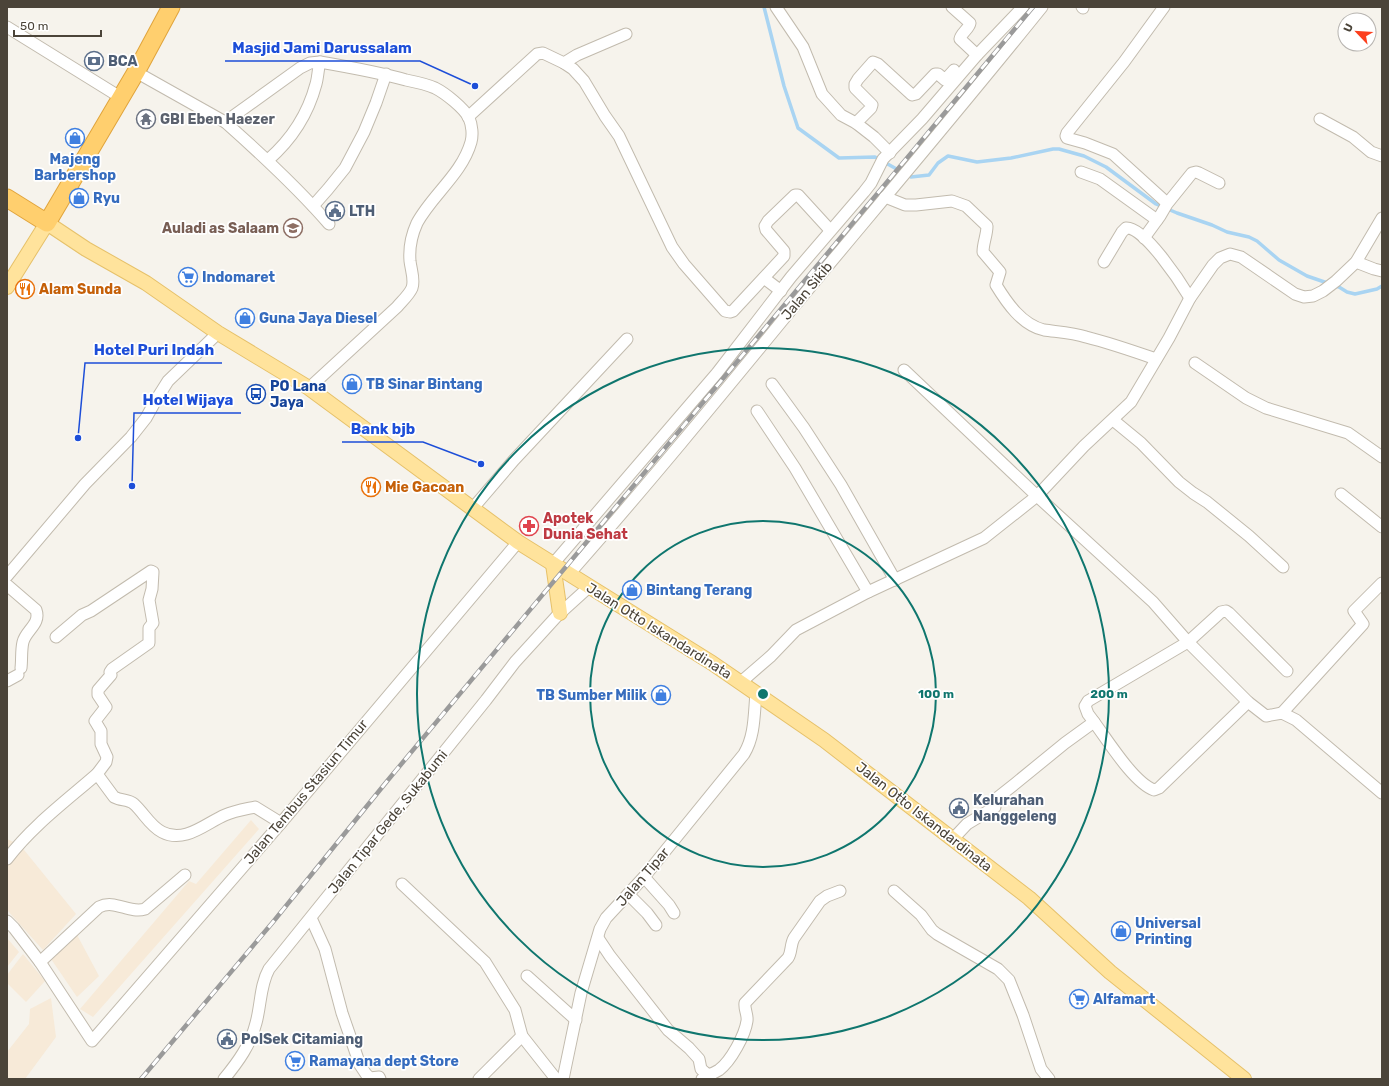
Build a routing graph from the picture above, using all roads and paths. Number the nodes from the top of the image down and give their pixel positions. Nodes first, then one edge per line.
1 (171, 7) edge
2 (776, 7) edge
3 (952, 7) edge
4 (1023, 7) edge
5 (1042, 7) edge
6 (1164, 7) edge
7 (7, 27) edge
8 (626, 34) dead end
9 (977, 55) junction
10 (320, 62) junction
11 (564, 63) junction
12 (961, 63) dead end
13 (136, 72) junction
14 (386, 74) junction
15 (120, 97) junction
16 (468, 117) junction
17 (1320, 119) dead end
18 (225, 122) junction
19 (856, 123) junction
20 (886, 156) junction
21 (1382, 156) edge
22 (268, 160) junction
23 (1081, 172) dead end
24 (1220, 183) dead end
25 (885, 197) junction
26 (7, 198) edge
27 (1167, 204) junction
28 (312, 206) junction
29 (1158, 218) junction
30 (1382, 218) edge
31 (47, 223) junction
32 (329, 224) dead end
33 (830, 230) junction
34 (1144, 238) junction
35 (1104, 262) dead end
36 (1356, 262) junction
37 (1382, 271) edge
38 (764, 278) junction
39 (7, 287) edge
40 (781, 291) junction
41 (1190, 298) junction
42 (218, 333) junction
43 (627, 338) dead end
44 (1156, 359) junction
45 (1195, 363) dead end
46 (904, 370) dead end
47 (772, 384) dead end
48 (309, 388) junction
49 (757, 411) dead end
50 (1113, 420) junction
51 (1382, 457) edge
52 (1341, 494) dead end
53 (1037, 496) junction
54 (473, 508) junction
55 (1382, 527) edge
56 (518, 542) junction
57 (553, 564) junction
58 (1283, 567) dead end
59 (569, 574) junction
60 (7, 576) edge
61 (895, 580) junction
62 (1382, 583) edge
63 (7, 584) edge
64 (589, 587) junction
65 (868, 592) junction
66 (560, 613) junction
67 (56, 637) dead end
68 (1188, 642) junction
69 (1287, 671) dead end
70 (7, 681) edge
71 (741, 682) junction
72 (756, 693) junction
73 (1248, 702) junction
74 (1282, 713) junction
75 (1094, 722) junction
76 (97, 774) junction
77 (1382, 793) edge
78 (281, 823) junction
79 (952, 840) junction
80 (7, 859) edge
81 (185, 875) dead end
82 (644, 877) junction
83 (402, 884) dead end
84 (840, 891) dead end
85 (894, 891) dead end
86 (628, 894) junction
87 (674, 913) dead end
88 (311, 918) junction
89 (7, 921) edge
90 (656, 925) dead end
91 (598, 938) junction
92 (40, 962) junction
93 (527, 976) dead end
94 (576, 1020) junction
95 (522, 1036) junction
96 (707, 1078) edge
97 (224, 1079) edge
98 (380, 1079) edge
99 (479, 1079) edge
100 (556, 1079) edge
101 (563, 1079) edge
102 (1049, 1079) edge
103 (1244, 1079) edge

1 - 13 highway
2 - 19 street
3 - 9 street
4 - 9 street
5 - 25 street, Jalan Sikib
6 - 27 street
7 - 15 street
8 - 11 street
9 - 20 street
10 - 14 street
10 - 18 street
10 - 22 street
11 - 16 street
11 - 38 street
12 - 19 street
13 - 15 highway
13 - 18 street
14 - 16 street
14 - 28 street
15 - 31 highway
16 - 48 street
17 - 21 street
18 - 22 street
19 - 20 street
20 - 33 street
22 - 28 street
23 - 29 street
24 - 27 street
25 - 44 street
25 - 59 street, Jalan Sikib
26 - 31 highway
27 - 29 street
28 - 32 street
29 - 34 street
30 - 36 street
31 - 39 main road
31 - 42 main road, Jalan Otto Iskandardinata
33 - 38 street
33 - 40 street
34 - 35 street
34 - 41 street
36 - 37 street
36 - 41 street
38 - 40 street
40 - 57 street
41 - 44 street
42 - 48 main road, Jalan Otto Iskandardinata
42 - 60 street
43 - 54 street
44 - 50 street
45 - 51 street
46 - 53 street
47 - 61 street
48 - 54 main road, Jalan Otto Iskandardinata
49 - 65 street
50 - 53 street
50 - 58 street
52 - 55 street
53 - 61 street
53 - 68 street
54 - 56 main road, Jalan Otto Iskandardinata
56 - 57 main road, Jalan Otto Iskandardinata
56 - 78 street, Jalan Tembus Stasiun Timur
57 - 59 main road, Jalan Otto Iskandardinata
57 - 66 main road
59 - 64 main road, Jalan Otto Iskandardinata
61 - 65 street
62 - 74 street
63 - 70 street
64 - 66 street, Jalan Tipar Gede, Sukabumi
64 - 71 main road, Jalan Otto Iskandardinata
65 - 71 street
66 - 88 street, Jalan Tipar Gede, Sukabumi
67 - 76 street
68 - 69 street
68 - 73 street
68 - 75 street
71 - 72 main road, Jalan Otto Iskandardinata
72 - 79 main road, Jalan Otto Iskandardinata
72 - 82 street, Jalan Tipar
73 - 74 street
73 - 75 street
74 - 77 street
75 - 79 street
76 - 78 street
76 - 80 street
78 - 92 street, Jalan Tembus Stasiun Timur
79 - 103 main road, Jalan Otto Iskandardinata
81 - 92 street
82 - 86 street, Jalan Tipar
82 - 87 street
83 - 95 street
84 - 96 street
85 - 102 street
86 - 90 street
86 - 91 street, Jalan Tipar
88 - 97 street, Jalan Tipar Gede, Sukabumi
88 - 98 street
89 - 92 street
91 - 94 street, Jalan Tipar
91 - 96 street
93 - 94 street
94 - 101 street, Jalan Tipar
95 - 99 street
95 - 100 street

